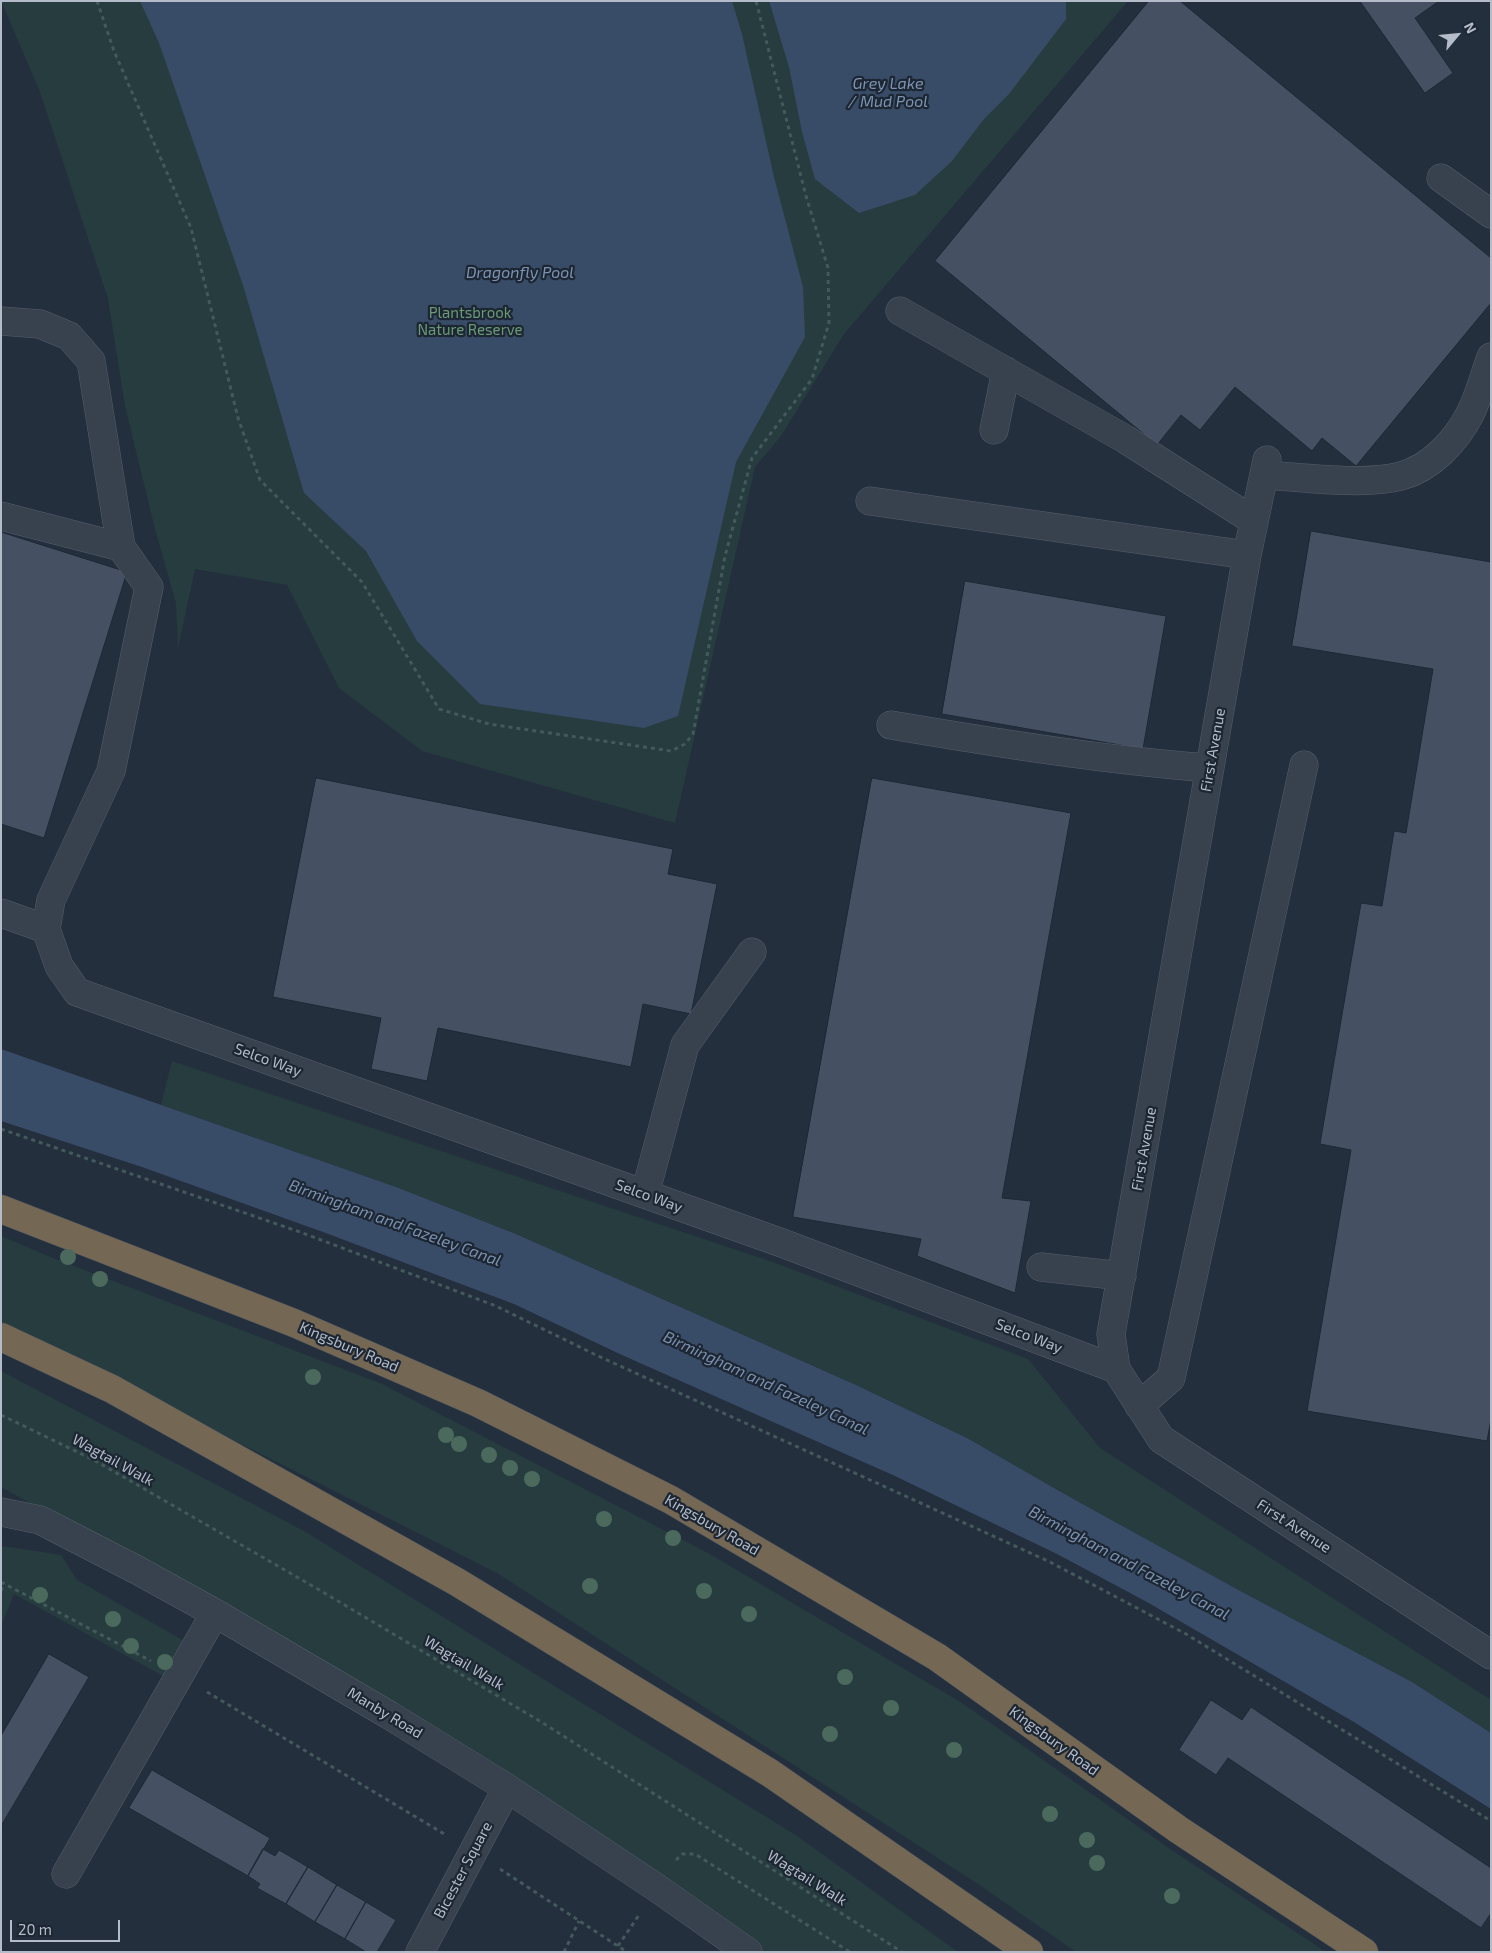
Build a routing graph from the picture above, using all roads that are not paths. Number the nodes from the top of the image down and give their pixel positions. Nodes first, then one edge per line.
1 (1441, 178) dead end
2 (1491, 214) edge
3 (900, 311) dead end
4 (1, 321) edge
5 (1491, 357) edge
6 (1006, 371) junction
7 (994, 430) dead end
8 (870, 501) dead end
9 (1, 516) edge
10 (1254, 521) junction
11 (121, 547) junction
12 (1247, 555) junction
13 (891, 725) dead end
14 (1304, 765) dead end
15 (1210, 768) junction
16 (1, 913) edge
17 (46, 929) junction
18 (752, 952) dead end
19 (645, 1194) junction
20 (1, 1209) edge
21 (1041, 1267) dead end
22 (1122, 1276) junction
23 (1, 1337) edge
24 (1116, 1369) junction
25 (1139, 1406) junction
26 (1, 1512) edge
27 (215, 1613) junction
28 (1491, 1655) edge
29 (507, 1788) junction
30 (66, 1874) dead end
31 (420, 1952) edge
32 (748, 1952) edge
33 (1029, 1952) edge
34 (1364, 1952) edge

1 - 2 street
3 - 6 street
4 - 11 street
5 - 10 street, First Avenue
6 - 7 street
6 - 10 street
8 - 12 street
9 - 11 street
10 - 12 street, First Avenue
11 - 17 street
12 - 15 street, First Avenue
13 - 15 street
14 - 25 street
15 - 22 street, First Avenue
16 - 17 street
17 - 19 street, Selco Way
18 - 19 street
19 - 24 street, Selco Way
20 - 34 highway, Kingsbury Road
21 - 22 street
22 - 24 street, First Avenue
23 - 33 highway
24 - 25 street, First Avenue
25 - 28 street, First Avenue
26 - 27 street, Manby Road
27 - 29 street, Manby Road
27 - 30 street
29 - 31 street, Bicester Square
29 - 32 street, Manby Road

